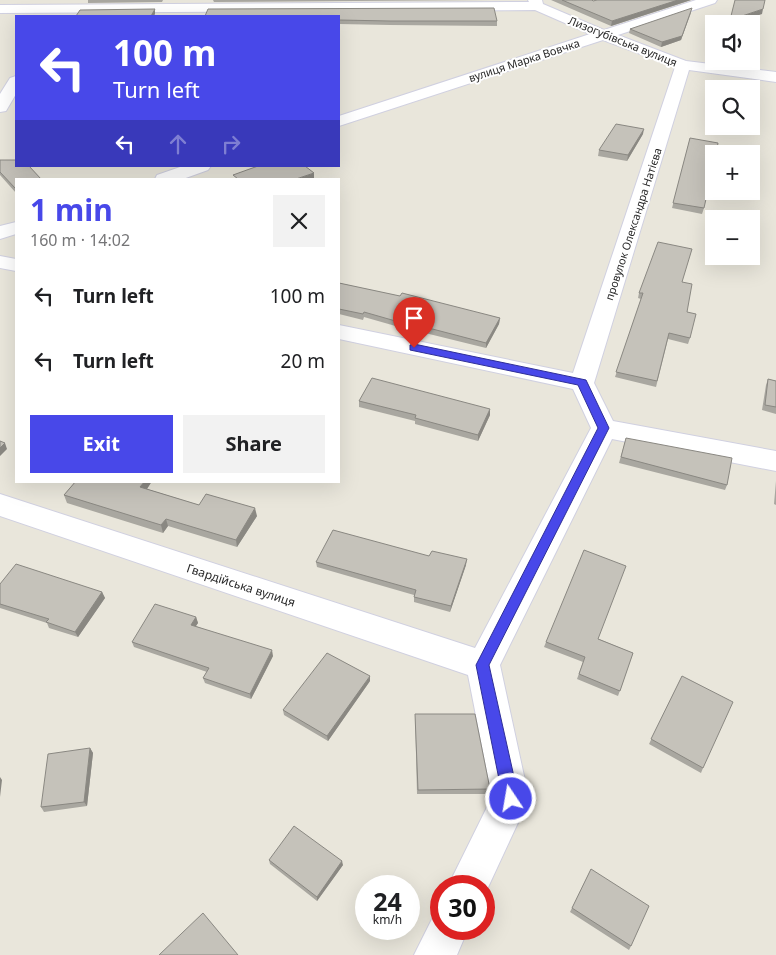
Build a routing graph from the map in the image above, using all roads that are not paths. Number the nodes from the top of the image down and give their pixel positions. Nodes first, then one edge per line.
1 (710, 0) edge
2 (536, 3) edge
3 (62, 8) edge
4 (0, 9) edge
5 (602, 34) junction
6 (683, 65) junction
7 (776, 77) edge
8 (15, 83) edge
9 (0, 107) edge
10 (340, 121) edge
11 (199, 167) edge
12 (167, 178) edge
13 (15, 228) edge
14 (0, 233) edge
15 (0, 262) edge
16 (15, 265) edge
17 (340, 332) edge
18 (582, 382) junction
19 (604, 428) junction
20 (776, 461) edge
21 (0, 505) edge
22 (483, 665) junction
23 (473, 875) edge
24 (442, 940) edge
25 (435, 955) edge

1 - 5 street, вулиця Марка Вовчка
2 - 3 street
2 - 5 street, Лизогубівська вулиця
3 - 4 street
5 - 6 street, Лизогубівська вулиця
5 - 10 street, вулиця Марка Вовчка
6 - 7 street, Лизогубівська вулиця
6 - 18 street, провулок Олександра Натієва
8 - 9 street
11 - 12 street
13 - 14 street
15 - 16 street
17 - 18 street
18 - 19 street
19 - 20 street
19 - 22 street
21 - 22 street, Гвардійська вулиця
22 - 23 street
24 - 25 street

